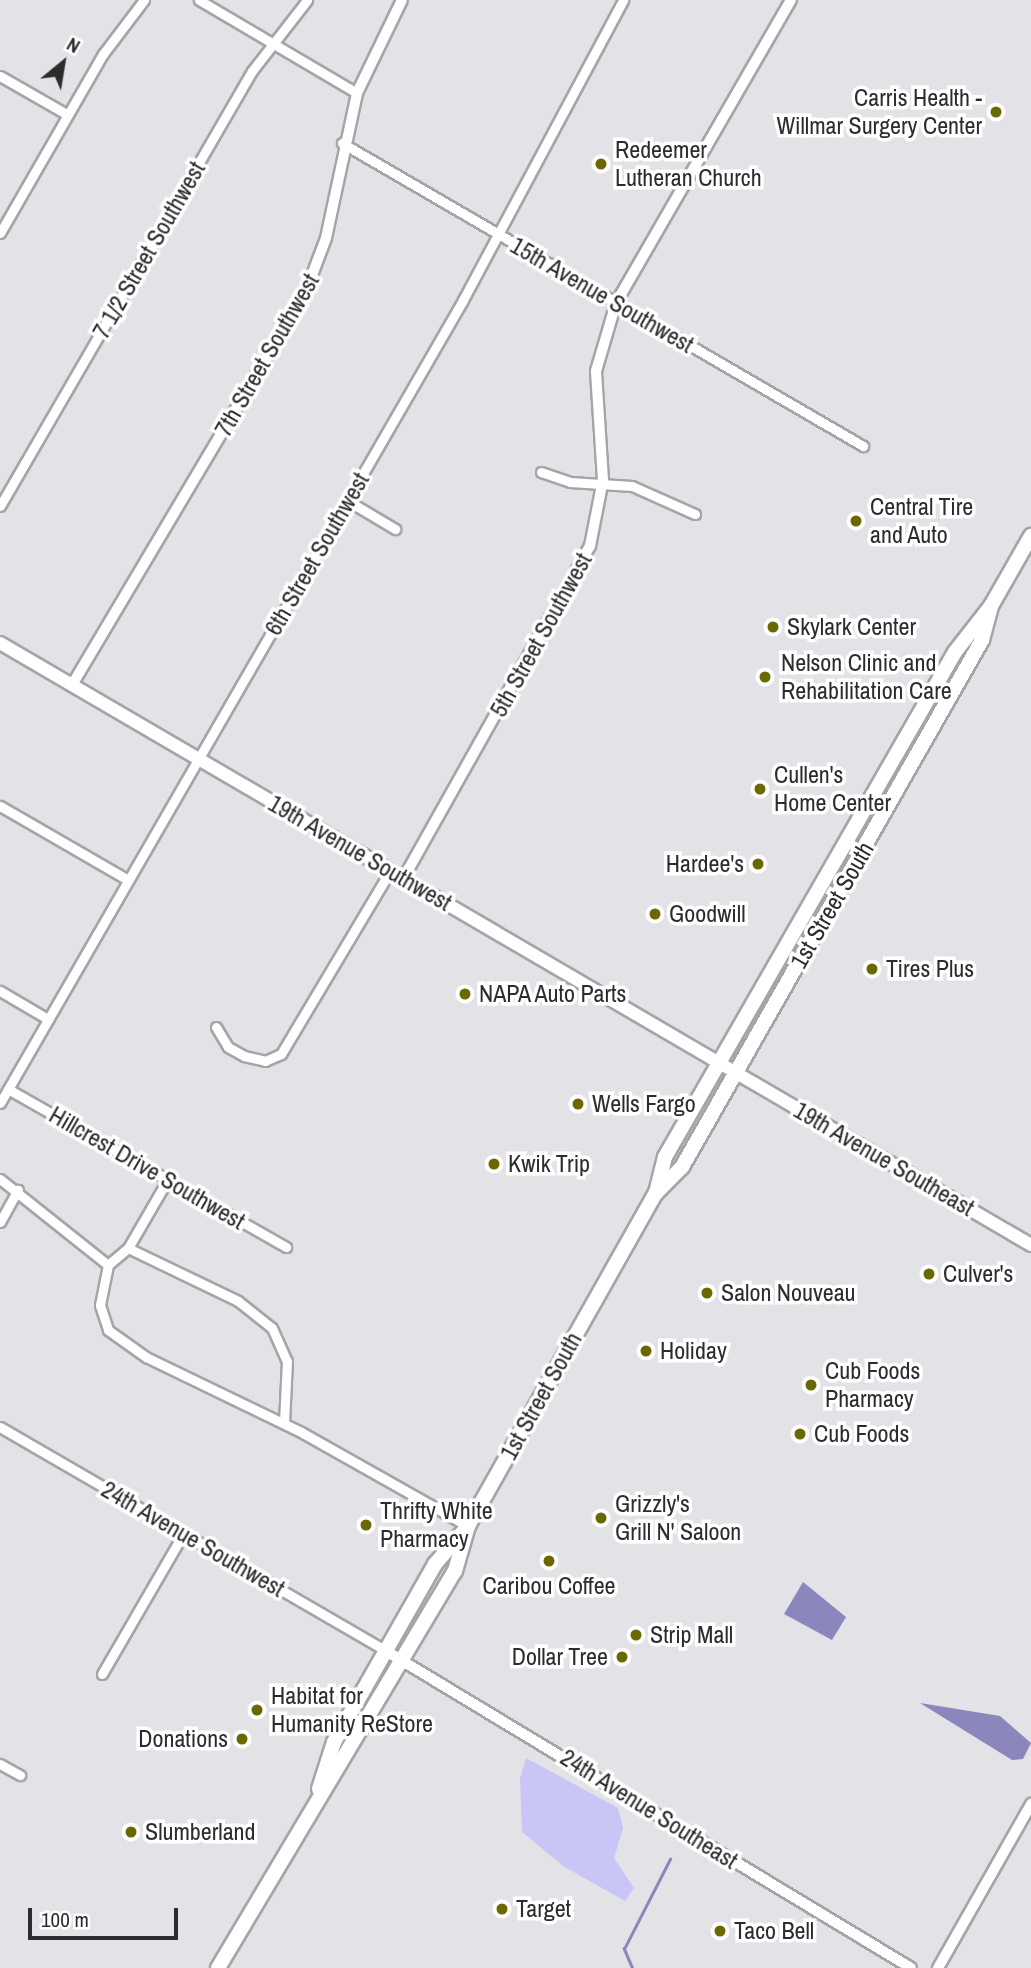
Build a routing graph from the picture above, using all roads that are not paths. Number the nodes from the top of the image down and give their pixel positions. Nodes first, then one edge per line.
1 (144, 0) edge
2 (199, 0) edge
3 (307, 0) edge
4 (402, 0) edge
5 (623, 0) edge
6 (791, 0) edge
7 (274, 46) junction
8 (0, 76) edge
9 (357, 93) junction
10 (68, 115) junction
11 (342, 143) junction
12 (496, 232) junction
13 (0, 233) edge
14 (616, 303) junction
15 (863, 446) dead end
16 (541, 472) dead end
17 (603, 480) junction
18 (348, 501) junction
19 (0, 506) edge
20 (695, 514) dead end
21 (395, 529) dead end
22 (1031, 536) edge
23 (991, 606) junction
24 (0, 644) edge
25 (72, 685) junction
26 (199, 759) junction
27 (0, 806) edge
28 (390, 871) junction
29 (403, 879) junction
30 (128, 880) junction
31 (0, 991) edge
32 (48, 1019) junction
33 (216, 1027) dead end
34 (720, 1062) junction
35 (737, 1073) junction
36 (8, 1089) junction
37 (0, 1103) edge
38 (168, 1179) junction
39 (0, 1180) edge
40 (18, 1190) junction
41 (656, 1193) junction
42 (0, 1222) edge
43 (1031, 1245) edge
44 (286, 1247) dead end
45 (128, 1248) junction
46 (108, 1265) junction
47 (284, 1423) junction
48 (0, 1427) edge
49 (468, 1525) junction
50 (183, 1534) junction
51 (386, 1651) junction
52 (404, 1660) junction
53 (102, 1674) dead end
54 (0, 1764) edge
55 (20, 1775) dead end
56 (319, 1789) junction
57 (1031, 1804) edge
58 (218, 1968) edge
59 (911, 1968) edge
60 (938, 1968) edge

1 - 10 street
2 - 7 street
3 - 7 street, 7 1/2 Street Southwest
4 - 9 street, 7th Street Southwest
5 - 12 street, 6th Street Southwest
6 - 14 street, 5th Street Southwest
7 - 9 street
7 - 19 street, 7 1/2 Street Southwest
8 - 10 street
9 - 11 street, 7th Street Southwest
10 - 13 street
11 - 12 street, 15th Avenue Southwest
11 - 25 street, 7th Street Southwest
12 - 14 street, 15th Avenue Southwest
12 - 18 street, 6th Street Southwest
14 - 15 street, 15th Avenue Southwest
14 - 17 street, 5th Street Southwest
16 - 17 street
17 - 20 street
17 - 29 street, 5th Street Southwest
18 - 21 street
18 - 26 street, 6th Street Southwest
22 - 23 main road, 1st Street South
23 - 34 main road, 1st Street South
23 - 35 main road, 1st Street South
24 - 25 main road, 19th Avenue Southwest
25 - 26 main road, 19th Avenue Southwest
26 - 28 main road, 19th Avenue Southwest
26 - 30 street, 6th Street Southwest
27 - 30 street
28 - 29 main road, 19th Avenue Southwest
28 - 33 street
29 - 34 main road, 19th Avenue Southwest
30 - 32 street, 6th Street Southwest
31 - 32 street
32 - 36 street, 6th Street Southwest
34 - 35 main road, 19th Avenue Southwest
34 - 41 main road, 1st Street South
35 - 41 main road, 1st Street South
35 - 43 main road, 19th Avenue Southeast
36 - 37 street, 6th Street Southwest
36 - 38 street, Hillcrest Drive Southwest
38 - 44 street, Hillcrest Drive Southwest
38 - 45 street
39 - 40 street
40 - 42 street
40 - 46 street
41 - 49 main road, 1st Street South
45 - 46 street
45 - 47 street
46 - 47 street
47 - 49 street
48 - 50 street, 24th Avenue Southwest
49 - 51 main road, 1st Street South
49 - 52 main road, 1st Street South
50 - 51 street, 24th Avenue Southwest
50 - 53 street
51 - 52 street, 24th Avenue Southeast
51 - 56 main road, 1st Street South
52 - 56 main road, 1st Street South
52 - 59 street, 24th Avenue Southeast
54 - 55 street
56 - 58 main road, 1st Street South
57 - 60 street

